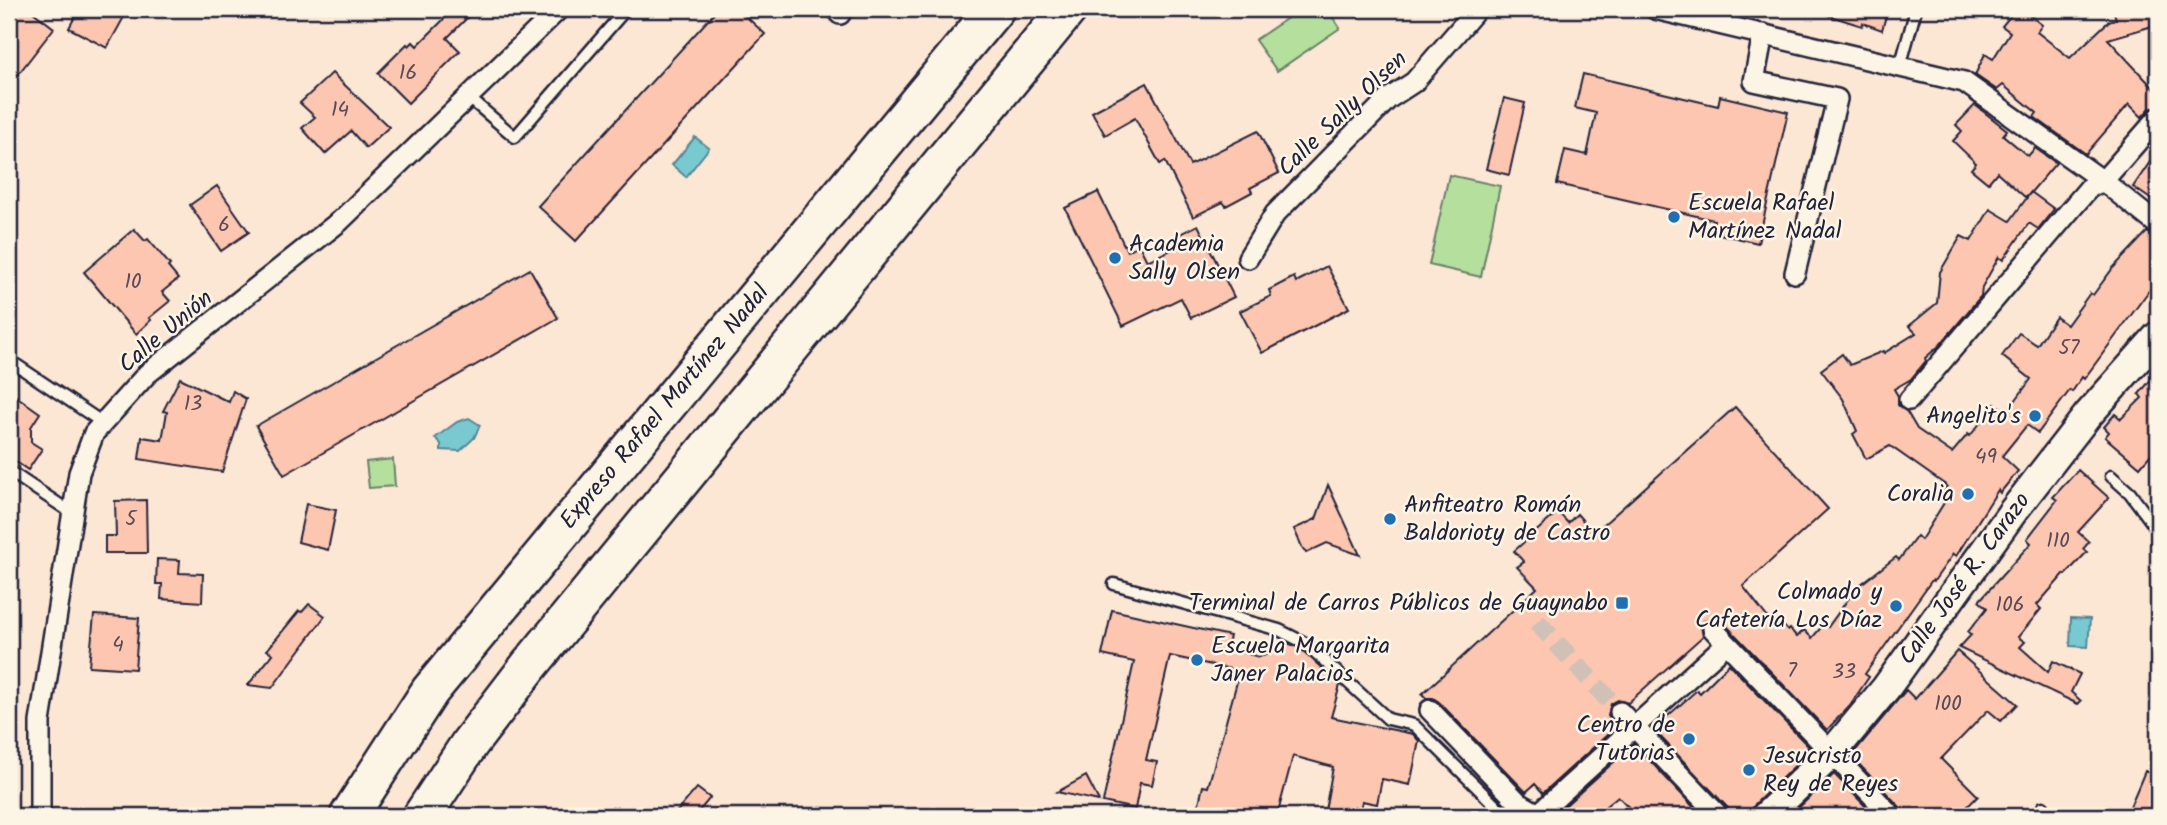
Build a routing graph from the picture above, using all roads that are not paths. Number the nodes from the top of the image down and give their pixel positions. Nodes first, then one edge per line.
1 (559, 9) edge
2 (626, 9) edge
3 (995, 9) edge
4 (1068, 9) edge
5 (1477, 9) edge
6 (1916, 9) edge
7 (1663, 10) edge
8 (1763, 34) junction
9 (1900, 66) junction
10 (468, 97) junction
11 (2158, 118) edge
12 (2103, 181) junction
13 (2158, 225) edge
14 (1248, 258) dead end
15 (1795, 273) dead end
16 (2158, 336) edge
17 (9, 360) edge
18 (1909, 400) dead end
19 (103, 423) junction
20 (9, 471) edge
21 (2111, 476) dead end
22 (72, 513) junction
23 (2158, 520) edge
24 (1114, 584) dead end
25 (1713, 629) dead end
26 (1726, 645) junction
27 (1430, 710) dead end
28 (1620, 712) tunnel mouth
29 (1635, 729) junction
30 (1832, 753) junction
31 (1539, 815) edge
32 (40, 816) edge
33 (349, 816) edge
34 (422, 816) edge
35 (1506, 816) edge
36 (1719, 816) edge
37 (1766, 816) edge
38 (1892, 816) edge

1 - 10 street, Calle Unión
2 - 10 lane
3 - 33 highway, Expreso Rafael Martínez Nadal
4 - 34 highway
5 - 14 street, Calle Sally Olsen
6 - 9 lane
7 - 8 street
8 - 9 street
8 - 15 street
9 - 12 street
10 - 19 street, Calle Unión
11 - 12 street
12 - 13 street
12 - 18 street
16 - 30 street, Calle José R. Carazo
17 - 19 lane
19 - 22 street, Calle Unión
20 - 22 lane
21 - 23 lane
22 - 32 street, Calle Unión
24 - 35 lane
25 - 26 street
26 - 29 street
26 - 30 street
27 - 31 street
28 - 29 street
29 - 31 street
29 - 36 street
30 - 37 street, Calle José R. Carazo
30 - 38 street

